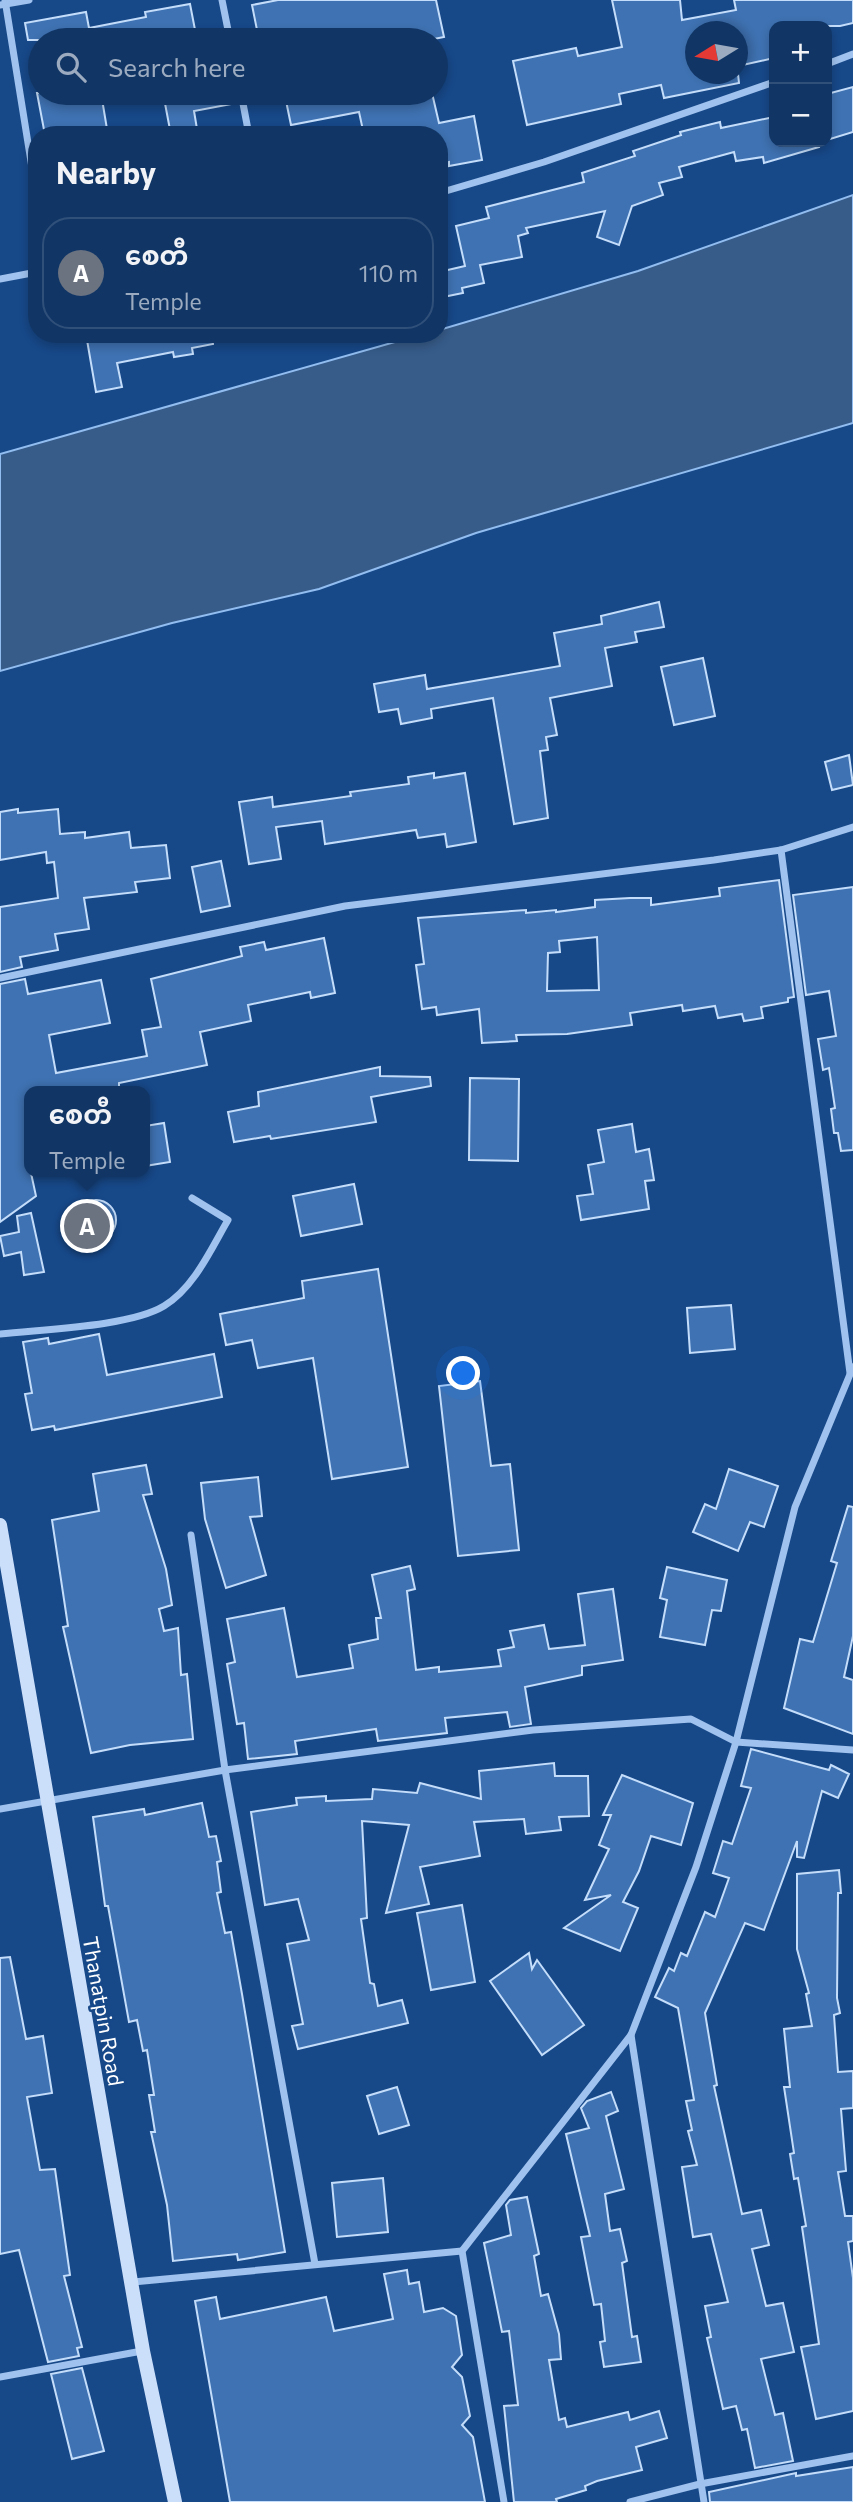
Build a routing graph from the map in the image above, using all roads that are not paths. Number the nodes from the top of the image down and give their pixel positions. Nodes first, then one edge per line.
1 (29, 0) edge
2 (222, 0) edge
3 (3, 3) edge
4 (228, 28) edge
5 (853, 54) edge
6 (832, 62) edge
7 (769, 84) edge
8 (243, 105) edge
9 (247, 126) edge
10 (28, 147) edge
11 (448, 190) edge
12 (28, 274) edge
13 (0, 279) edge
14 (853, 827) edge
15 (781, 850) junction
16 (0, 978) edge
17 (192, 1198) dead end
18 (0, 1334) edge
19 (852, 1371) edge
20 (0, 1525) edge
21 (191, 1535) dead end
22 (736, 1742) junction
23 (853, 1749) edge
24 (225, 1770) junction
25 (46, 1801) junction
26 (0, 1809) edge
27 (631, 2035) junction
28 (462, 2251) junction
29 (315, 2264) junction
30 (133, 2282) junction
31 (143, 2351) junction
32 (0, 2377) edge
33 (853, 2456) edge
34 (701, 2484) junction
35 (175, 2502) edge
36 (504, 2502) edge
37 (630, 2502) edge
38 (704, 2502) edge

1 - 3 street
2 - 4 street
3 - 10 street
5 - 6 street
7 - 11 street
8 - 9 street
12 - 13 street
14 - 15 street
15 - 16 street
15 - 19 street
17 - 18 street
19 - 22 street
20 - 25 main road, Thanatpin Road
21 - 24 street
22 - 23 street
22 - 24 street
22 - 27 street
24 - 25 street
24 - 29 street
25 - 26 street
25 - 30 main road, Thanatpin Road
27 - 28 street
27 - 34 street
28 - 29 street
28 - 36 street
29 - 30 street
30 - 31 main road, Thanatpin Road
31 - 32 street
31 - 35 main road, Thanatpin Road
33 - 34 street
34 - 37 street
34 - 38 street

